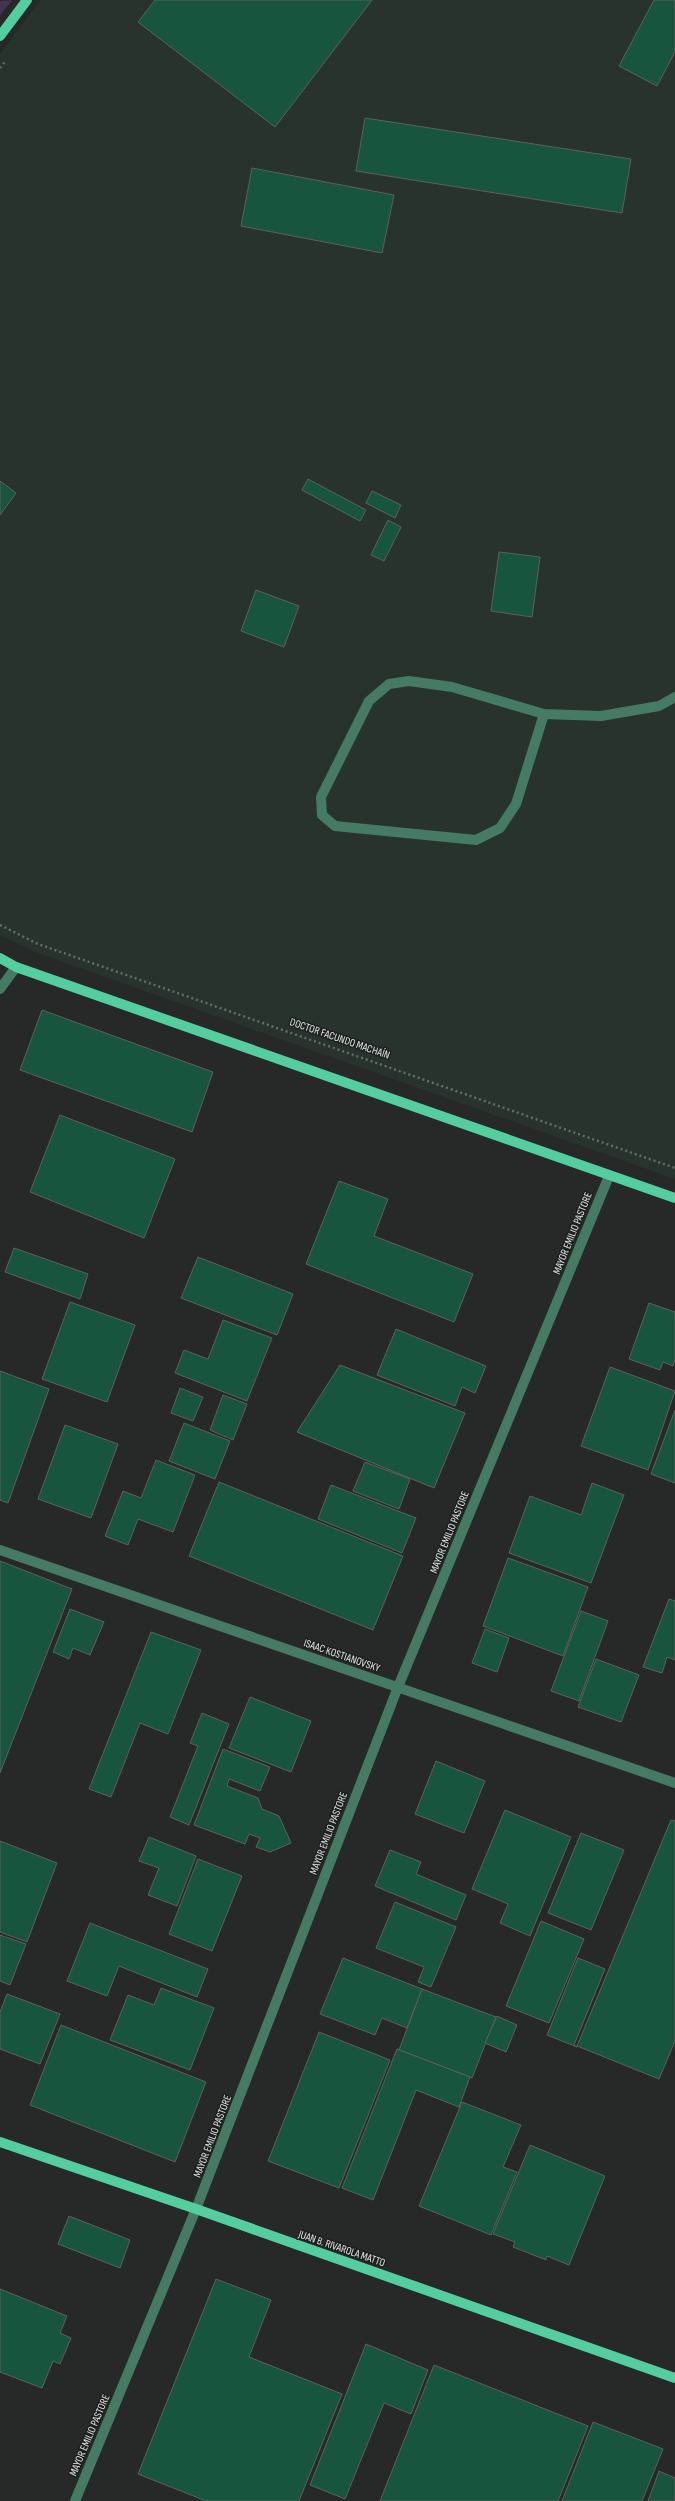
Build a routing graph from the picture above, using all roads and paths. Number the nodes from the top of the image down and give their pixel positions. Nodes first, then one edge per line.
1 (27, 0) edge
2 (0, 36) edge
3 (675, 697) edge
4 (544, 714) junction
5 (0, 925) edge
6 (0, 958) edge
7 (16, 967) junction
8 (0, 989) edge
9 (675, 1168) edge
10 (609, 1176) junction
11 (675, 1198) edge
12 (0, 1550) edge
13 (398, 1687) junction
14 (675, 1783) edge
15 (0, 2142) edge
16 (196, 2209) junction
17 (675, 2378) edge
18 (75, 2501) edge

1 - 2 main road
3 - 4 street
4 - 4 street
5 - 9 path, DOCTOR FACUNDO MACHAÍN
6 - 7 main road
7 - 8 street
7 - 10 main road
10 - 11 main road
10 - 13 street, MAYOR EMILIO PASTORE
12 - 13 street, ISAAC KOSTIANOVSKY
13 - 14 street, ISAAC KOSTIANOVSKY
13 - 16 street, MAYOR EMILIO PASTORE
15 - 16 main road, JUAN B. RIVAROLA MATTO
16 - 17 main road, JUAN B. RIVAROLA MATTO
16 - 18 street, MAYOR EMILIO PASTORE

